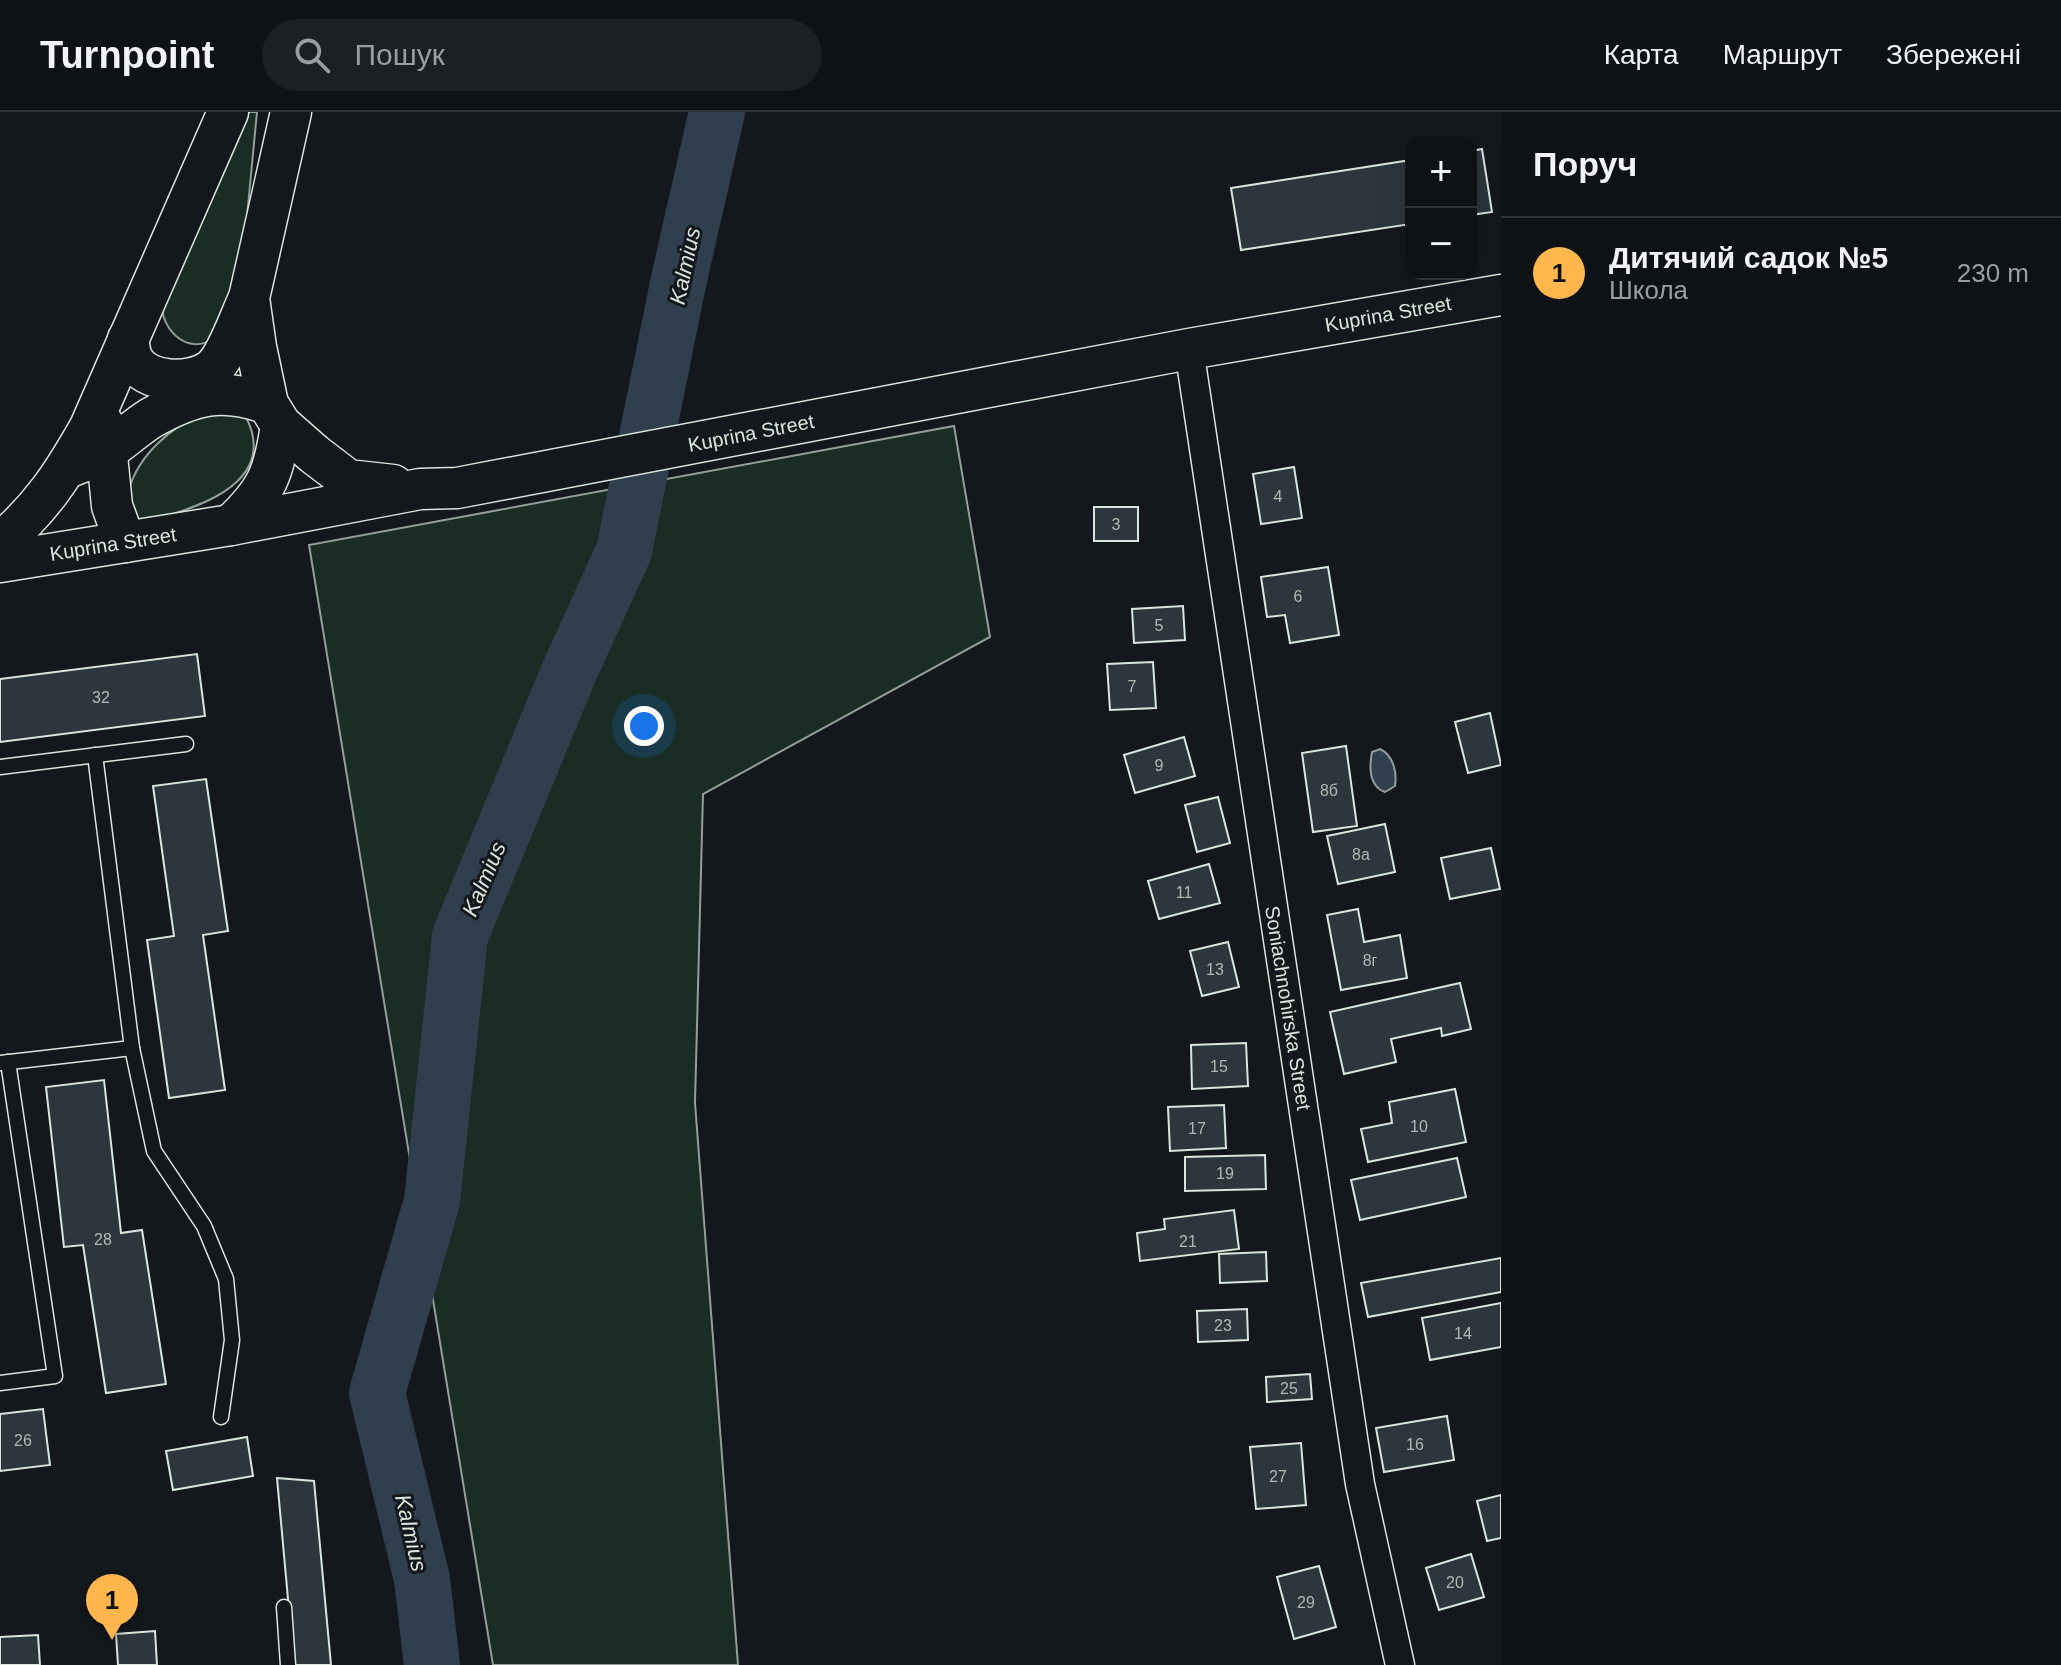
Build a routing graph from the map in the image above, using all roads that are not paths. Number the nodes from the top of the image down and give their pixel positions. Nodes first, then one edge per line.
1 (228, 112) edge
2 (291, 112) edge
3 (1501, 295) edge
4 (249, 298) junction
5 (128, 339) junction
6 (1189, 349) junction
7 (102, 401) junction
8 (275, 414) junction
9 (106, 451) junction
10 (67, 468) junction
11 (439, 488) junction
12 (231, 525) junction
13 (125, 542) junction
14 (0, 543) edge
15 (0, 562) edge
16 (186, 744) dead end
17 (95, 755) junction
18 (0, 767) edge
19 (132, 1048) junction
20 (4, 1062) edge
21 (0, 1383) edge
22 (221, 1417) dead end
23 (284, 1607) dead end
24 (288, 1665) edge
25 (1400, 1665) edge

1 - 5 street
2 - 4 street
3 - 6 street, Kuprina Street
4 - 5 street
4 - 8 street
5 - 7 street
6 - 11 street, Kuprina Street
6 - 25 street, Soniachnohirska Street
7 - 9 street
7 - 10 street
8 - 9 street
8 - 11 street
8 - 12 street
9 - 10 street
9 - 13 street
10 - 14 street
11 - 12 street, Kuprina Street
12 - 13 street, Kuprina Street
13 - 15 street, Kuprina Street
16 - 17 lane
17 - 18 lane
17 - 19 lane
19 - 20 lane
19 - 22 lane
20 - 21 lane
23 - 24 lane

